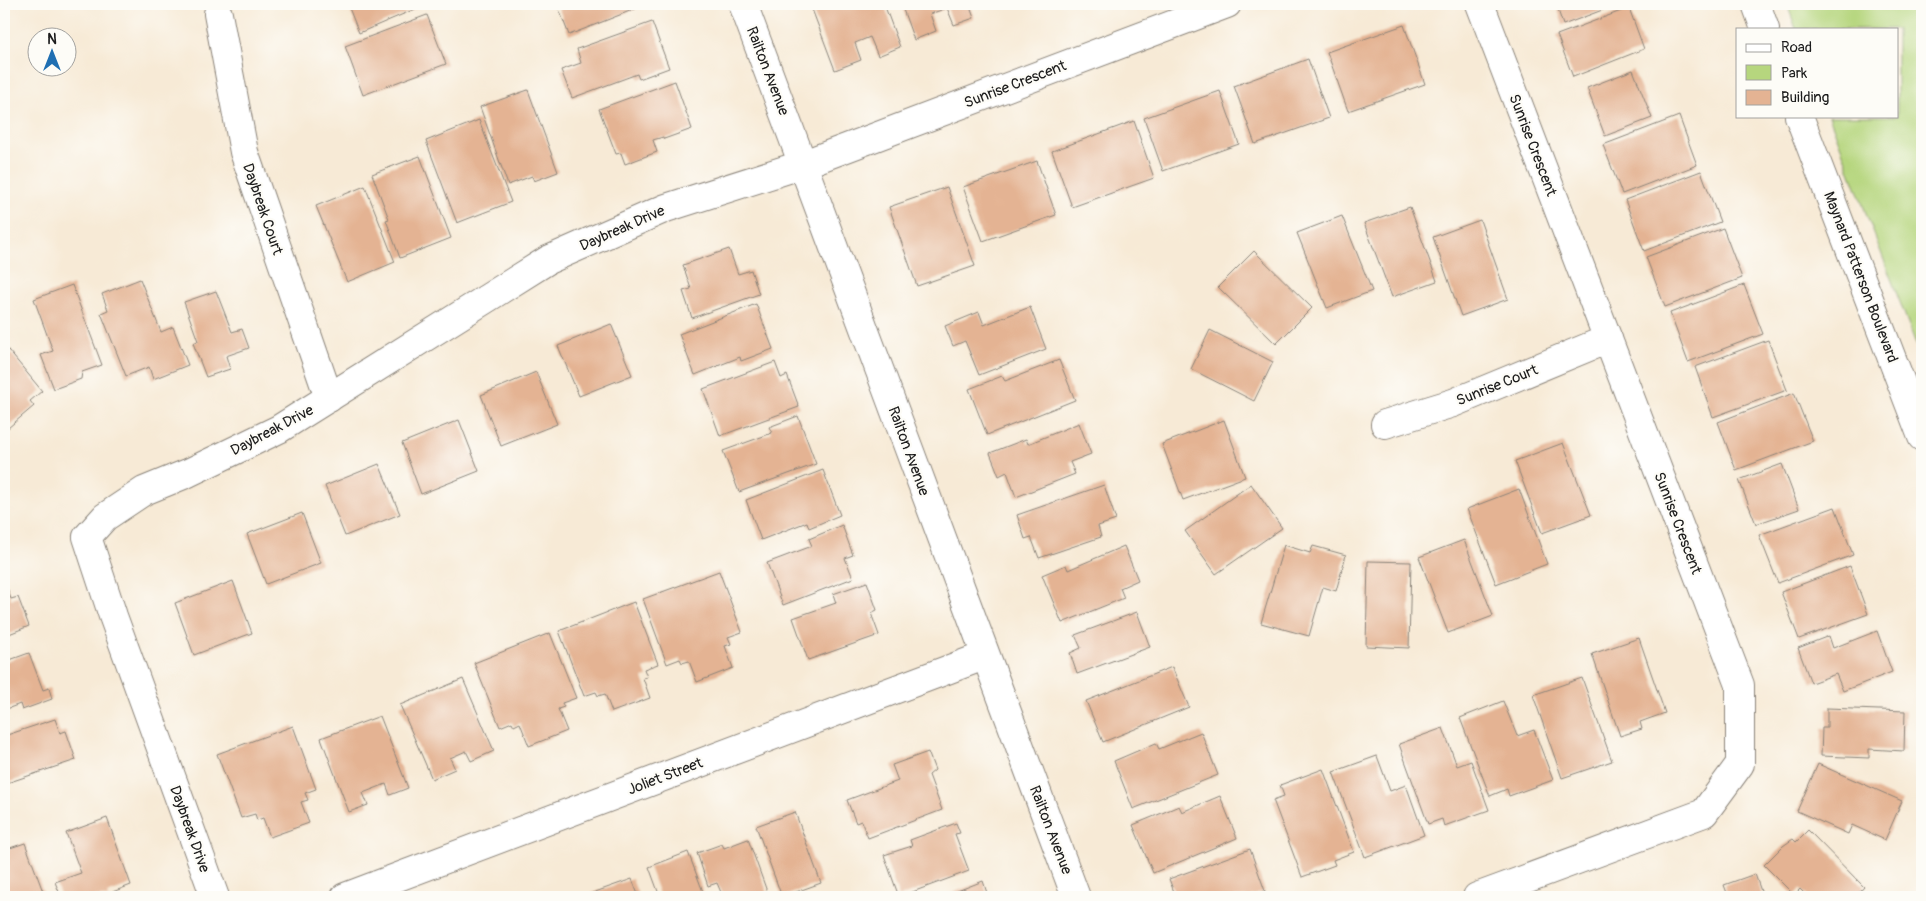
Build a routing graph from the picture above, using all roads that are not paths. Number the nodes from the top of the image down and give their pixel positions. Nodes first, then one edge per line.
1 (742, 4) edge
2 (1227, 4) edge
3 (1480, 4) edge
4 (1756, 4) edge
5 (218, 14) dead end
6 (1765, 28) edge
7 (1800, 118) edge
8 (804, 164) junction
9 (1608, 339) junction
10 (329, 398) junction
11 (1385, 424) dead end
12 (1922, 437) edge
13 (984, 656) junction
14 (215, 897) edge
15 (345, 897) edge
16 (1076, 897) edge
17 (1477, 897) edge

1 - 8 street, Railton Avenue
2 - 8 street, Sunrise Crescent
3 - 9 street, Sunrise Crescent
4 - 6 street
5 - 10 street, Daybreak Court
7 - 12 street, Maynard Patterson Boulevard
8 - 10 street, Daybreak Drive
8 - 13 street, Railton Avenue
9 - 11 street, Sunrise Court
9 - 17 street, Sunrise Crescent
10 - 14 street, Daybreak Drive
13 - 15 street, Joliet Street
13 - 16 street, Railton Avenue

